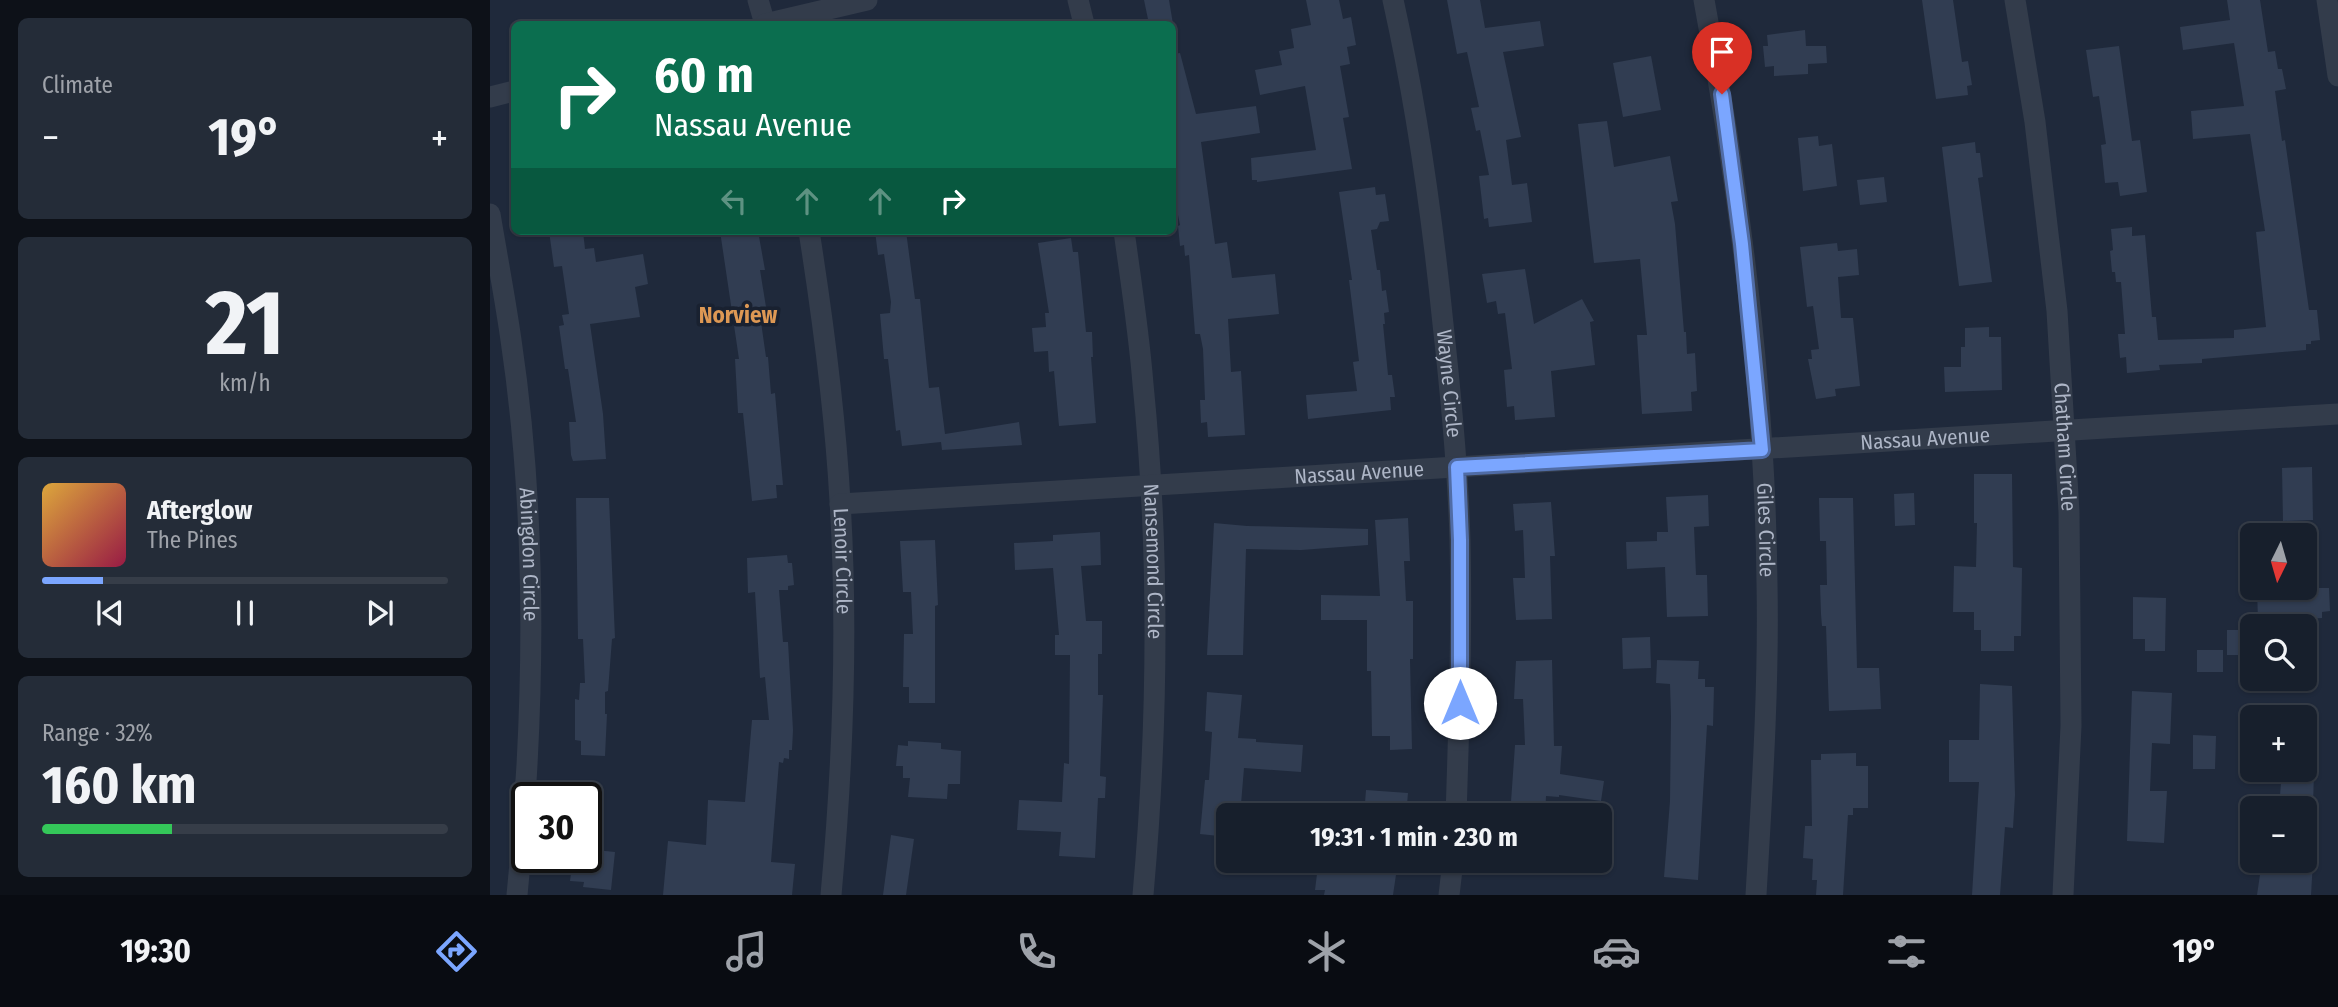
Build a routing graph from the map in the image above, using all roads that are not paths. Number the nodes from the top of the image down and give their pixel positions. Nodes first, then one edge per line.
1 (758, 0) edge
2 (867, 0) edge
3 (1078, 0) edge
4 (1393, 0) edge
5 (1704, 0) edge
6 (2015, 0) edge
7 (2326, 0) edge
8 (764, 21) edge
9 (778, 21) edge
10 (1083, 21) edge
11 (2338, 76) edge
12 (511, 92) edge
13 (490, 97) edge
14 (490, 214) edge
15 (810, 235) edge
16 (1124, 235) edge
17 (2338, 414) edge
18 (2064, 431) junction
19 (1762, 450) junction
20 (1457, 467) junction
21 (1150, 483) junction
22 (840, 503) junction
23 (1456, 803) edge
24 (1451, 873) edge
25 (517, 895) edge
26 (831, 895) edge
27 (1143, 895) edge
28 (1449, 895) edge
29 (1756, 895) edge
30 (2063, 895) edge

1 - 8 street
2 - 9 street
3 - 10 street
4 - 20 street, Wayne Circle
5 - 19 street, Giles Circle
6 - 18 street, Chatham Circle
7 - 11 street
12 - 13 street
14 - 25 street, Abingdon Circle
15 - 22 street, Lenoir Circle
16 - 21 street, Nansemond Circle
17 - 18 street, Nassau Avenue
18 - 19 street, Nassau Avenue
18 - 30 street, Chatham Circle
19 - 20 street, Nassau Avenue
19 - 29 street, Giles Circle
20 - 21 street, Nassau Avenue
20 - 23 street, Wayne Circle
21 - 22 street, Nassau Avenue
21 - 27 street, Nansemond Circle
22 - 26 street, Lenoir Circle
24 - 28 street

